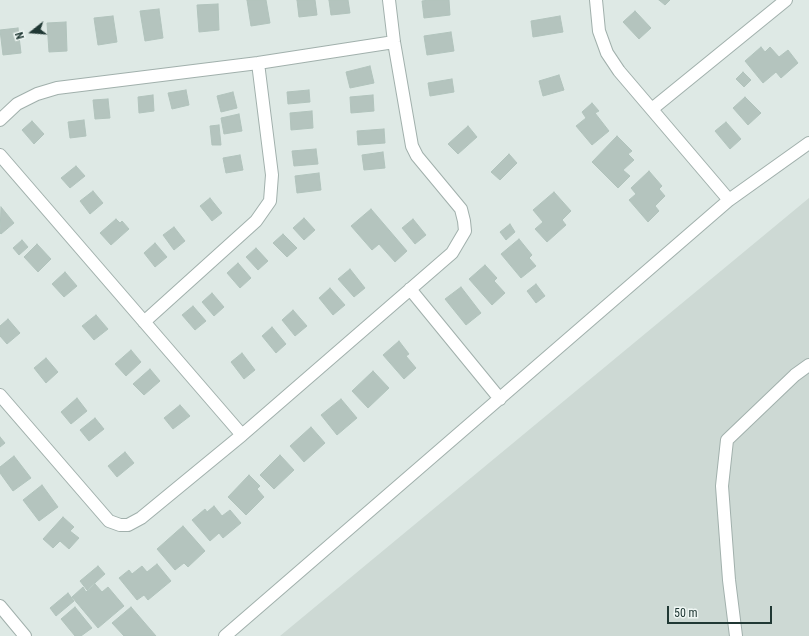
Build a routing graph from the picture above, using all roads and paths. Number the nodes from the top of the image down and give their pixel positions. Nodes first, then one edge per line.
1 (389, 0) edge
2 (596, 0) edge
3 (786, 0) edge
4 (394, 42) junction
5 (258, 63) junction
6 (652, 109) junction
7 (0, 120) edge
8 (809, 143) edge
9 (0, 155) edge
10 (729, 200) junction
11 (410, 289) junction
12 (144, 322) junction
13 (809, 365) edge
14 (0, 395) edge
15 (500, 399) junction
16 (242, 436) junction
17 (0, 606) edge
18 (25, 636) edge
19 (225, 636) edge
20 (736, 636) edge

1 - 4 street
2 - 6 street
3 - 6 street
4 - 5 street
4 - 11 street
5 - 7 street
5 - 12 street
6 - 10 street
8 - 10 street
9 - 12 street
10 - 15 street
11 - 15 street
11 - 16 street
12 - 16 street
13 - 20 street
14 - 16 street
15 - 19 street
17 - 18 street

